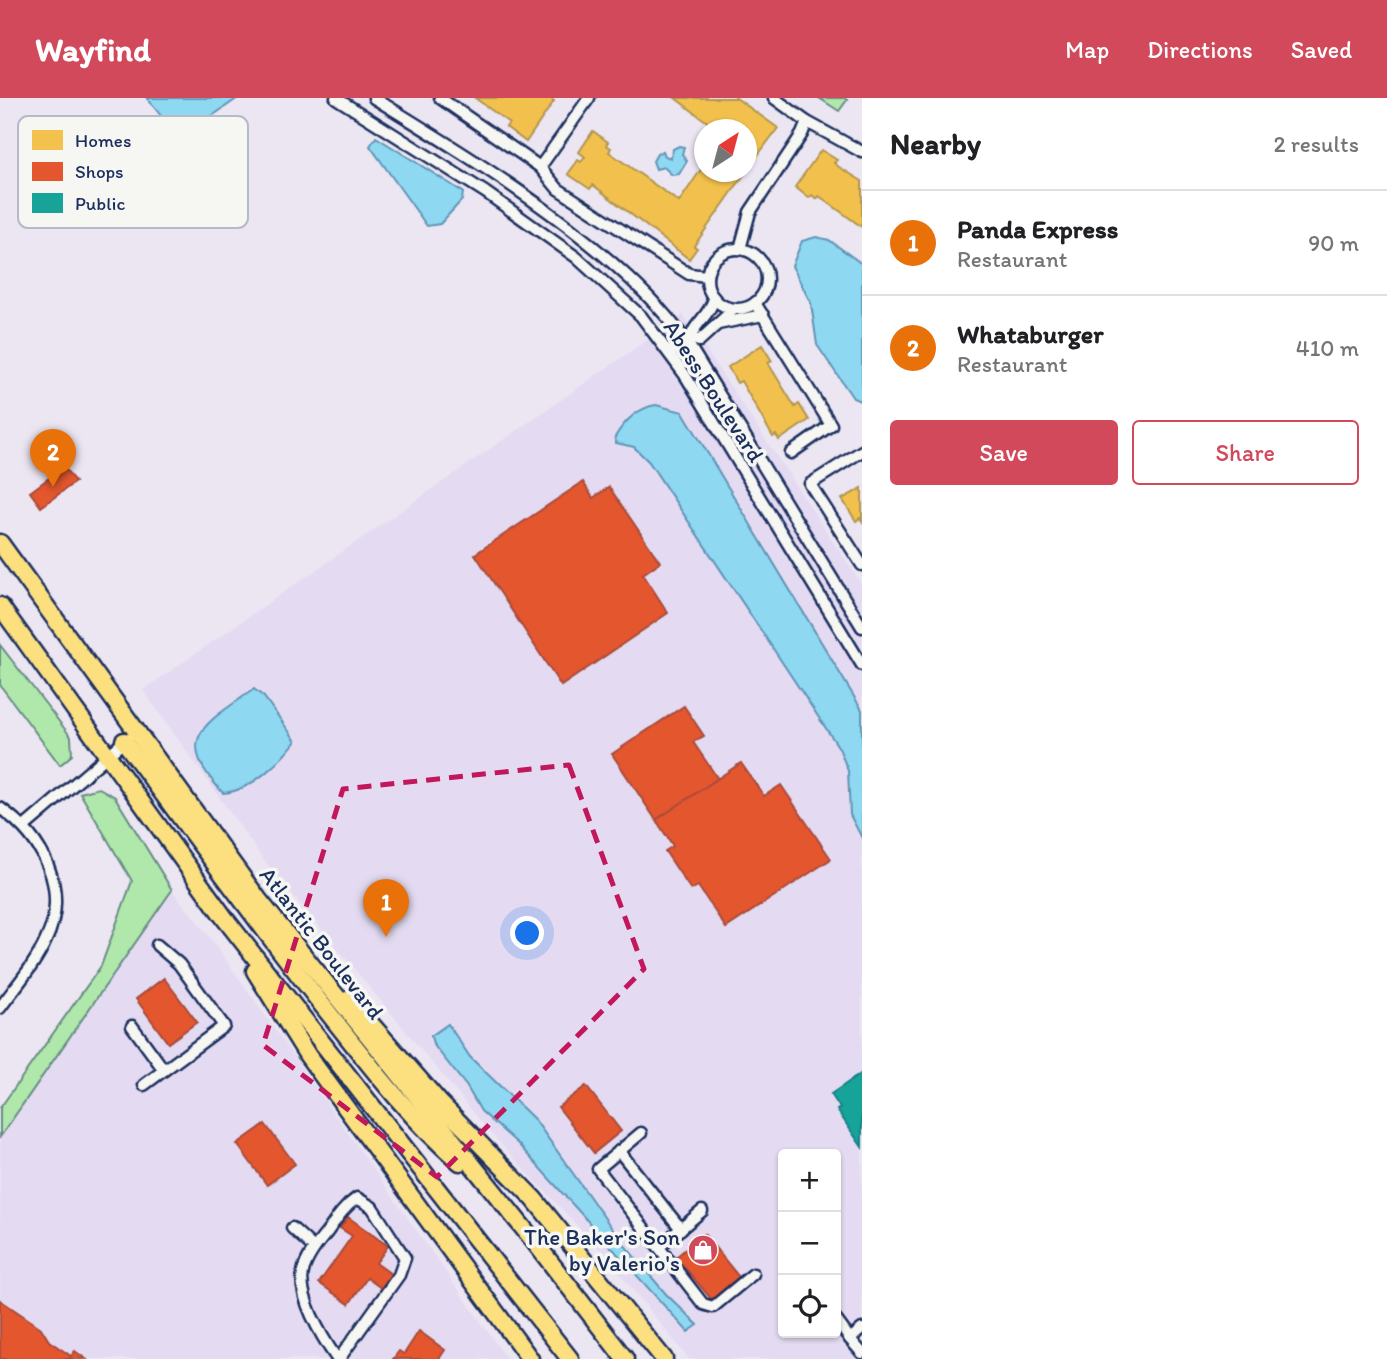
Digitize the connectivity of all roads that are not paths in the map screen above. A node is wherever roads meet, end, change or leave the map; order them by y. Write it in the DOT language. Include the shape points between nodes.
graph roads {
  1 [pos="336,98"];
  2 [pos="374,98"];
  3 [pos="440,98"];
  4 [pos="589,98"];
  5 [pos="775,98"];
  6 [pos="807,122"];
  7 [pos="862,152"];
  8 [pos="540,167"];
  9 [pos="740,249"];
  10 [pos="707,276"];
  11 [pos="714,298"];
  12 [pos="755,303"];
  13 [pos="734,309"];
  14 [pos="763,315"];
  15 [pos="718,324"];
  16 [pos="689,340"];
  17 [pos="670,353"];
  18 [pos="862,451"];
  19 [pos="790,453"];
  20 [pos="0,543"];
  21 [pos="862,565"];
  22 [pos="0,606"];
  23 [pos="862,627"];
  24 [pos="862,665"];
  25 [pos="130,737"];
  26 [pos="106,754"];
  27 [pos="0,808"];
  28 [pos="24,827"];
  29 [pos="258,899"];
  30 [pos="226,920"];
  31 [pos="157,945"];
  32 [pos="0,1008"];
  33 [pos="132,1026"];
  34 [pos="164,1070"];
  35 [pos="144,1085"];
  36 [pos="641,1133"];
  37 [pos="619,1152"];
  38 [pos="494,1192"];
  39 [pos="702,1211"];
  40 [pos="292,1228"];
  41 [pos="681,1229"];
  42 [pos="659,1247"];
  43 [pos="314,1248"];
  44 [pos="753,1275"];
  45 [pos="841,1327"];
  46 [pos="862,1329"];
  47 [pos="850,1339"];
  48 [pos="862,1353"];
  49 [pos="338,1359"];
  50 [pos="530,1359"];
  51 [pos="570,1359"];
  52 [pos="625,1359"];
  53 [pos="664,1359"];
  1 -- 17 [label="street, Abess Boulevard" via="485,192 576,257 641,316"];
  2 -- 16 [label="street, Abess Boulevard" via="580,237"];
  3 -- 8 [label="street"];
  4 -- 8 [label="street"];
  5 -- 6 [label="street"];
  6 -- 7 [label="street"];
  6 -- 9 [label="street" via="750,212"];
  8 -- 10 [label="street" via="558,189 689,274"];
  9 -- 10 [label="street" via="722,253"];
  9 -- 12 [label="street" via="756,256 765,271 765,288"];
  10 -- 11 [label="street"];
  11 -- 13 [label="street"];
  11 -- 16 [label="street" via="711,310"];
  12 -- 13 [label="street"];
  12 -- 14 [label="street"];
  13 -- 15 [label="street"];
  14 -- 15 [label="street"];
  14 -- 19 [label="street" via="831,425"];
  15 -- 16 [label="street" via="699,341"];
  16 -- 17 [label="street"];
  16 -- 23 [label="street, Abess Boulevard"];
  17 -- 24 [label="street, Abess Boulevard"];
  18 -- 21 [label="street" via="810,484"];
  20 -- 25 [label="highway, Atlantic Boulevard"];
  22 -- 26 [label="highway"];
  25 -- 26 [label="street"];
  25 -- 29 [label="highway, Atlantic Boulevard"];
  25 -- 38 [label="highway" via="217,869 341,1028 432,1138"];
  26 -- 28 [label="street"];
  26 -- 30 [label="highway"];
  27 -- 28 [label="street"];
  28 -- 32 [label="street" via="48,864 54,913 41,951"];
  29 -- 38 [label="highway, Atlantic Boulevard"];
  29 -- 53 [label="highway" via="439,1102 534,1199"];
  30 -- 50 [label="highway" via="308,1056"];
  30 -- 51 [label="highway"];
  31 -- 34 [label="street" via="179,964 224,1026"];
  33 -- 34 [label="street"];
  34 -- 35 [label="street"];
  36 -- 37 [label="street"];
  37 -- 41 [label="street"];
  37 -- 42 [label="street" via="598,1169"];
  38 -- 52 [label="highway, Atlantic Boulevard"];
  39 -- 41 [label="street"];
  40 -- 43 [label="street"];
  41 -- 42 [label="street"];
  42 -- 44 [label="street" via="703,1304 713,1307"];
  43 -- 49 [label="street" via="303,1270 304,1291 317,1331"];
  43 -- 49 [label="street" via="346,1205 357,1198 372,1207 405,1258 399,1275"];
  45 -- 47 [label="street"];
  46 -- 47 [label="street"];
  47 -- 48 [label="street"];
}
